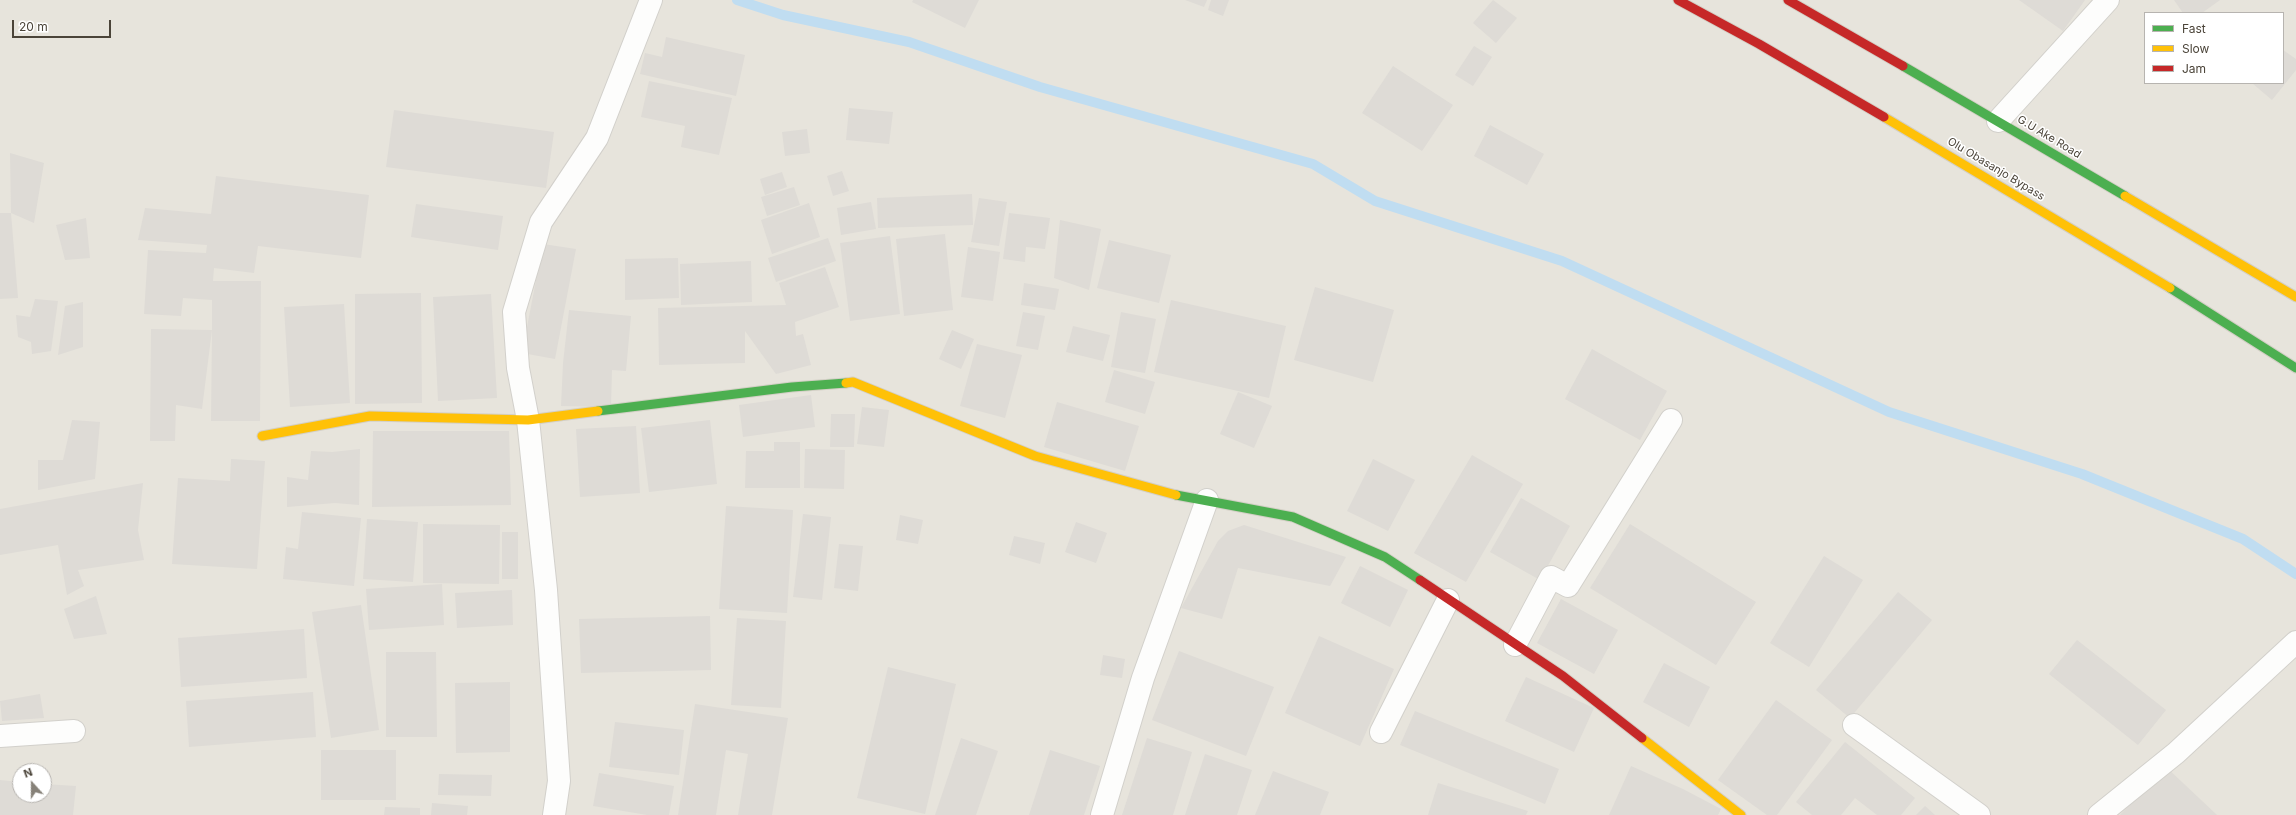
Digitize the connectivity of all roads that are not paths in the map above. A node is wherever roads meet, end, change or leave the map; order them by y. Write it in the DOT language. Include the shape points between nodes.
graph roads {
  1 [pos="1678,0"];
  2 [pos="1788,0"];
  3 [pos="2108,0"];
  4 [pos="650,2"];
  5 [pos="1998,121"];
  6 [pos="2296,297"];
  7 [pos="2296,368"];
  8 [pos="528,420"];
  9 [pos="1672,420"];
  10 [pos="262,436"];
  11 [pos="1207,500"];
  12 [pos="1448,600"];
  13 [pos="2296,642"];
  14 [pos="1515,645"];
  15 [pos="1854,725"];
  16 [pos="74,731"];
  17 [pos="1381,732"];
  18 [pos="0,736"];
  19 [pos="554,815"];
  20 [pos="1102,815"];
  21 [pos="1741,815"];
  22 [pos="1979,815"];
  23 [pos="2099,815"];
  1 -- 7 [label="street, Olu Obasanjo Bypass" via="1759,44 1956,159 2153,277"];
  2 -- 5 [label="street, G.U Ake Road"];
  3 -- 5 [label="street"];
  4 -- 8 [label="street" via="597,138 541,222 514,312 518,368"];
  5 -- 6 [label="street, G.U Ake Road"];
  8 -- 10 [label="street" via="370,416"];
  8 -- 11 [label="street" via="792,387 853,382 1034,456 1168,493"];
  8 -- 19 [label="street" via="546,590 559,781"];
  9 -- 14 [label="street" via="1568,586 1551,577"];
  11 -- 12 [label="street" via="1292,517 1385,557"];
  11 -- 20 [label="street" via="1143,678"];
  12 -- 14 [label="street"];
  12 -- 17 [label="street"];
  13 -- 23 [label="street" via="2176,753"];
  14 -- 21 [label="street" via="1563,676"];
  15 -- 22 [label="street"];
  16 -- 18 [label="street"];
}
